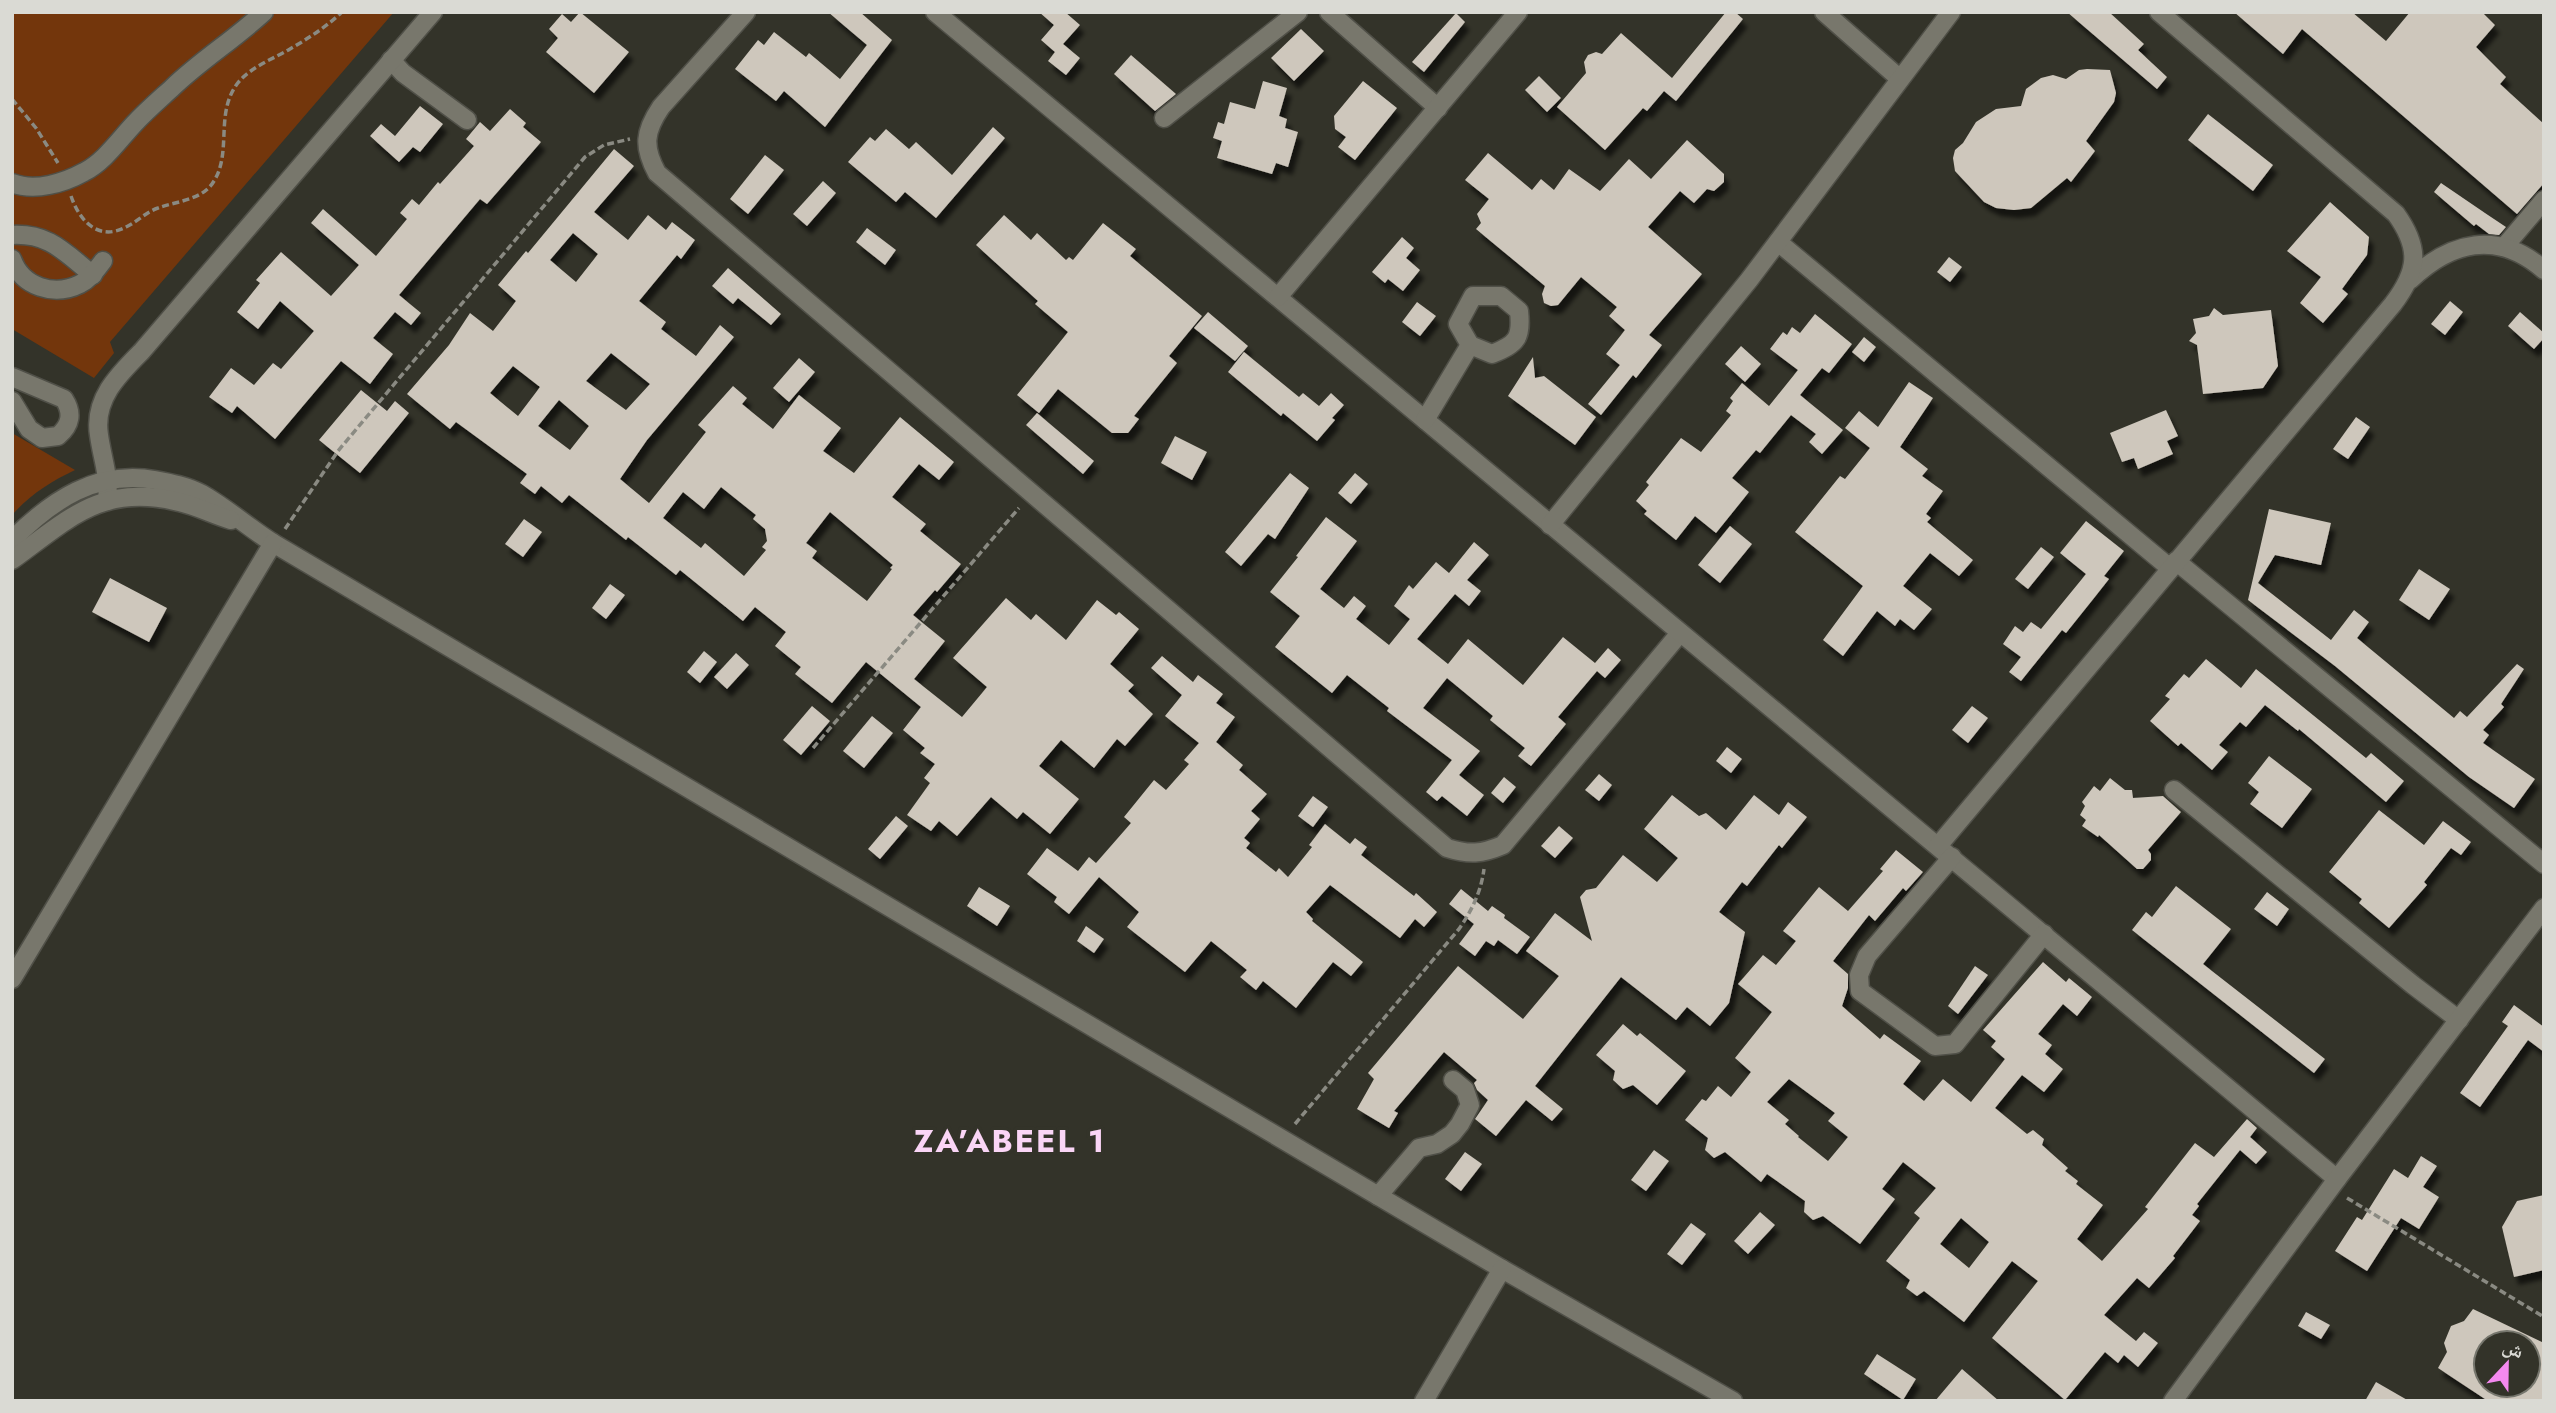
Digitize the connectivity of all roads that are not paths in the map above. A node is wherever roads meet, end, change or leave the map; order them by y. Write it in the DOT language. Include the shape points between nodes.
graph roads {
  1 [pos="264,12"];
  2 [pos="433,12"];
  3 [pos="746,12"];
  4 [pos="935,12"];
  5 [pos="1298,12"];
  6 [pos="1329,12"];
  7 [pos="1518,12"];
  8 [pos="1824,12"];
  9 [pos="1951,12"];
  10 [pos="2159,12"];
  11 [pos="391,60"];
  12 [pos="1899,78"];
  13 [pos="1438,108"];
  14 [pos="1164,118"];
  15 [pos="467,120"];
  16 [pos="14,188"];
  17 [pos="2544,200"];
  18 [pos="12,235"];
  19 [pos="1778,242"];
  20 [pos="2504,247"];
  21 [pos="12,259"];
  22 [pos="2544,270"];
  23 [pos="2410,280"];
  24 [pos="1278,297"];
  25 [pos="1470,345"];
  26 [pos="12,377"];
  27 [pos="12,401"];
  28 [pos="1425,420"];
  29 [pos="108,480"];
  30 [pos="107,501"];
  31 [pos="244,525"];
  32 [pos="1550,525"];
  33 [pos="12,540"];
  34 [pos="274,543"];
  35 [pos="12,560"];
  36 [pos="2173,564"];
  37 [pos="1680,633"];
  38 [pos="2174,790"];
  39 [pos="1945,851"];
  40 [pos="2544,864"];
  41 [pos="2544,908"];
  42 [pos="2044,934"];
  43 [pos="12,979"];
  44 [pos="2459,1020"];
  45 [pos="1453,1080"];
  46 [pos="2334,1183"];
  47 [pos="1378,1196"];
  48 [pos="1502,1269"];
  49 [pos="1424,1401"];
  50 [pos="1733,1401"];
  51 [pos="2173,1401"];
  1 -- 16 [label="street" via="175,84 86,172 44,186"];
  2 -- 11 [label="street"];
  3 -- 37 [label="street" via="650,122 648,157 657,173 1447,848 1466,854 1503,845"];
  4 -- 24 [label="street"];
  5 -- 14 [label="street"];
  6 -- 13 [label="street"];
  7 -- 13 [label="street"];
  8 -- 12 [label="street"];
  9 -- 12 [label="street"];
  10 -- 23 [label="street" via="2396,214 2412,245"];
  11 -- 15 [label="street"];
  11 -- 29 [label="street" via="105,393 98,433"];
  12 -- 19 [label="street"];
  13 -- 24 [label="street"];
  17 -- 20 [label="street"];
  18 -- 21 [label="street" via="45,238 98,268 79,285 44,289 27,281"];
  19 -- 32 [label="street"];
  19 -- 36 [label="street"];
  20 -- 22 [label="street"];
  20 -- 23 [label="street" via="2462,247 2443,254"];
  23 -- 36 [label="street"];
  24 -- 28 [label="street"];
  25 -- 28 [label="street"];
  26 -- 27 [label="street" via="64,398 71,415 69,424 58,436 42,438 29,429"];
  28 -- 32 [label="street"];
  29 -- 30 [label="street"];
  29 -- 31 [label="street" via="174,483 200,493"];
  29 -- 33 [label="street" via="68,494"];
  30 -- 31 [label="street" via="162,498"];
  30 -- 35 [label="street" via="71,516"];
  31 -- 34 [label="street"];
  32 -- 37 [label="street"];
  34 -- 43 [label="street"];
  34 -- 47 [label="street"];
  36 -- 39 [label="street"];
  36 -- 40 [label="street"];
  37 -- 39 [label="street"];
  38 -- 44 [label="street"];
  39 -- 42 [label="street"];
  39 -- 42 [label="street" via="1867,956 1859,975 1860,991 1935,1046 1955,1044"];
  41 -- 44 [label="street"];
  42 -- 46 [label="street"];
  44 -- 46 [label="street"];
  45 -- 47 [label="street" via="1465,1090 1470,1105 1460,1124 1437,1144 1419,1148"];
  46 -- 51 [label="street"];
  47 -- 48 [label="street"];
  48 -- 49 [label="street"];
  48 -- 50 [label="street"];
}
